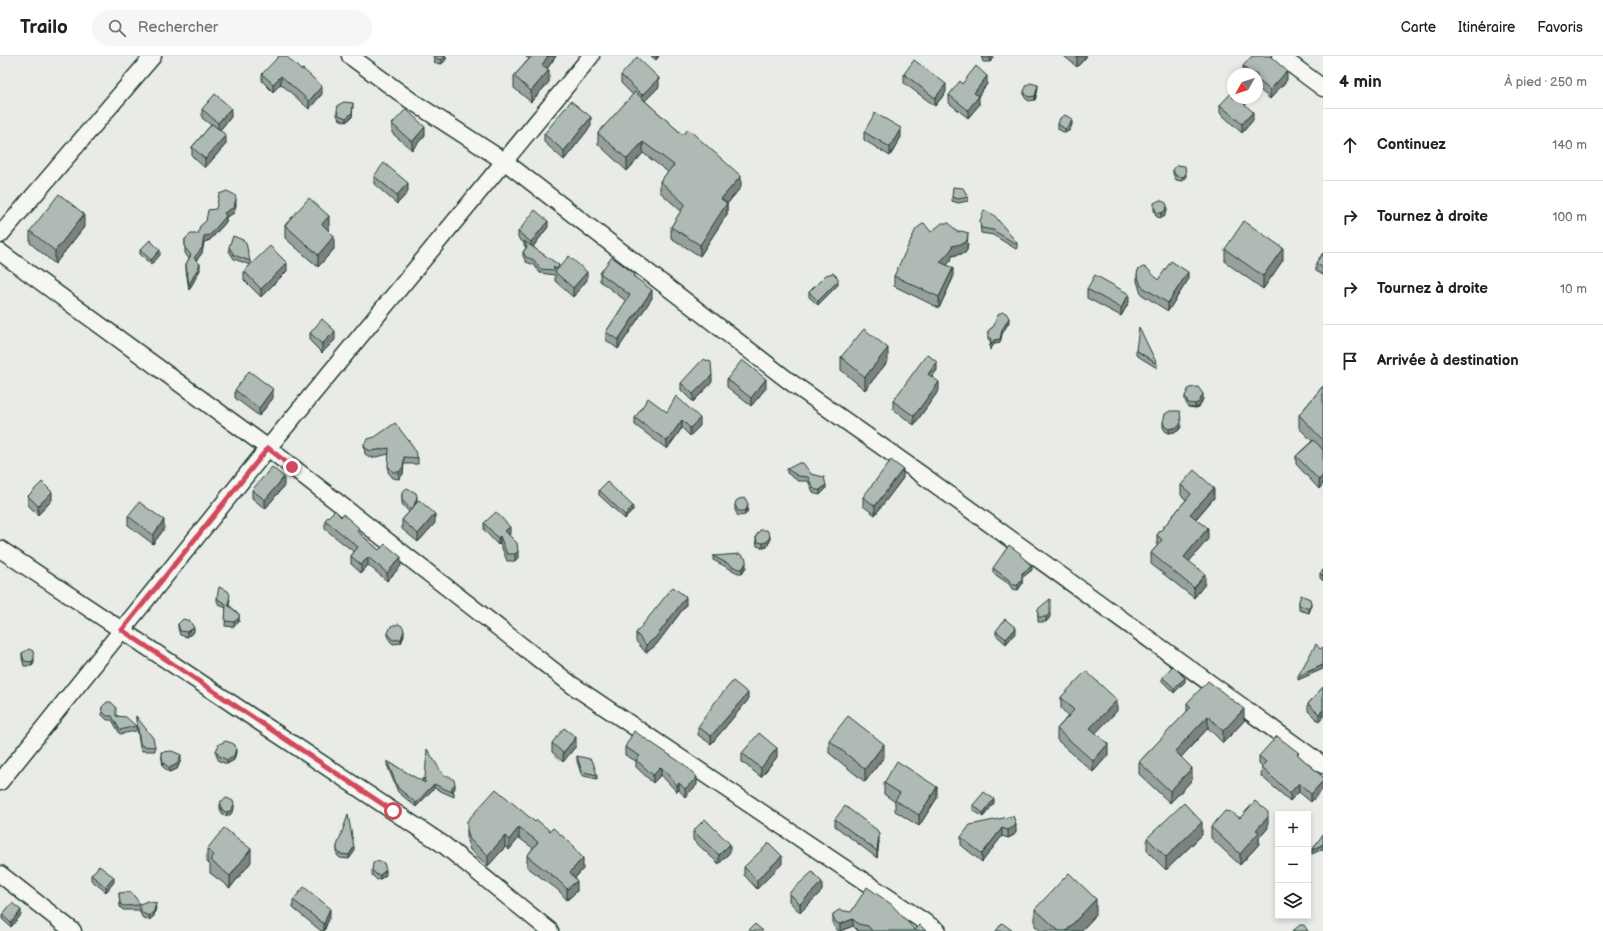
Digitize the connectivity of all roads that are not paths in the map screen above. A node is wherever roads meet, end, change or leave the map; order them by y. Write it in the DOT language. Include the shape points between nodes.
graph roads {
  1 [pos="153,56"];
  2 [pos="350,56"];
  3 [pos="591,56"];
  4 [pos="1280,56"];
  5 [pos="1323,88"];
  6 [pos="504,161"];
  7 [pos="0,235"];
  8 [pos="0,252"];
  9 [pos="268,448"];
  10 [pos="0,549"];
  11 [pos="122,630"];
  12 [pos="1323,765"];
  13 [pos="0,782"];
  14 [pos="0,874"];
  15 [pos="73,931"];
  16 [pos="550,931"];
  17 [pos="938,931"];
  1 -- 7 [label="street"];
  2 -- 6 [label="street" via="410,100"];
  3 -- 6 [label="street"];
  4 -- 5 [label="street"];
  6 -- 9 [label="street"];
  6 -- 12 [label="street" via="789,381 925,476"];
  8 -- 9 [label="street"];
  9 -- 11 [label="street"];
  9 -- 17 [label="street" via="572,685"];
  10 -- 11 [label="street"];
  11 -- 13 [label="street"];
  11 -- 16 [label="street" via="444,845"];
  14 -- 15 [label="street"];
}
